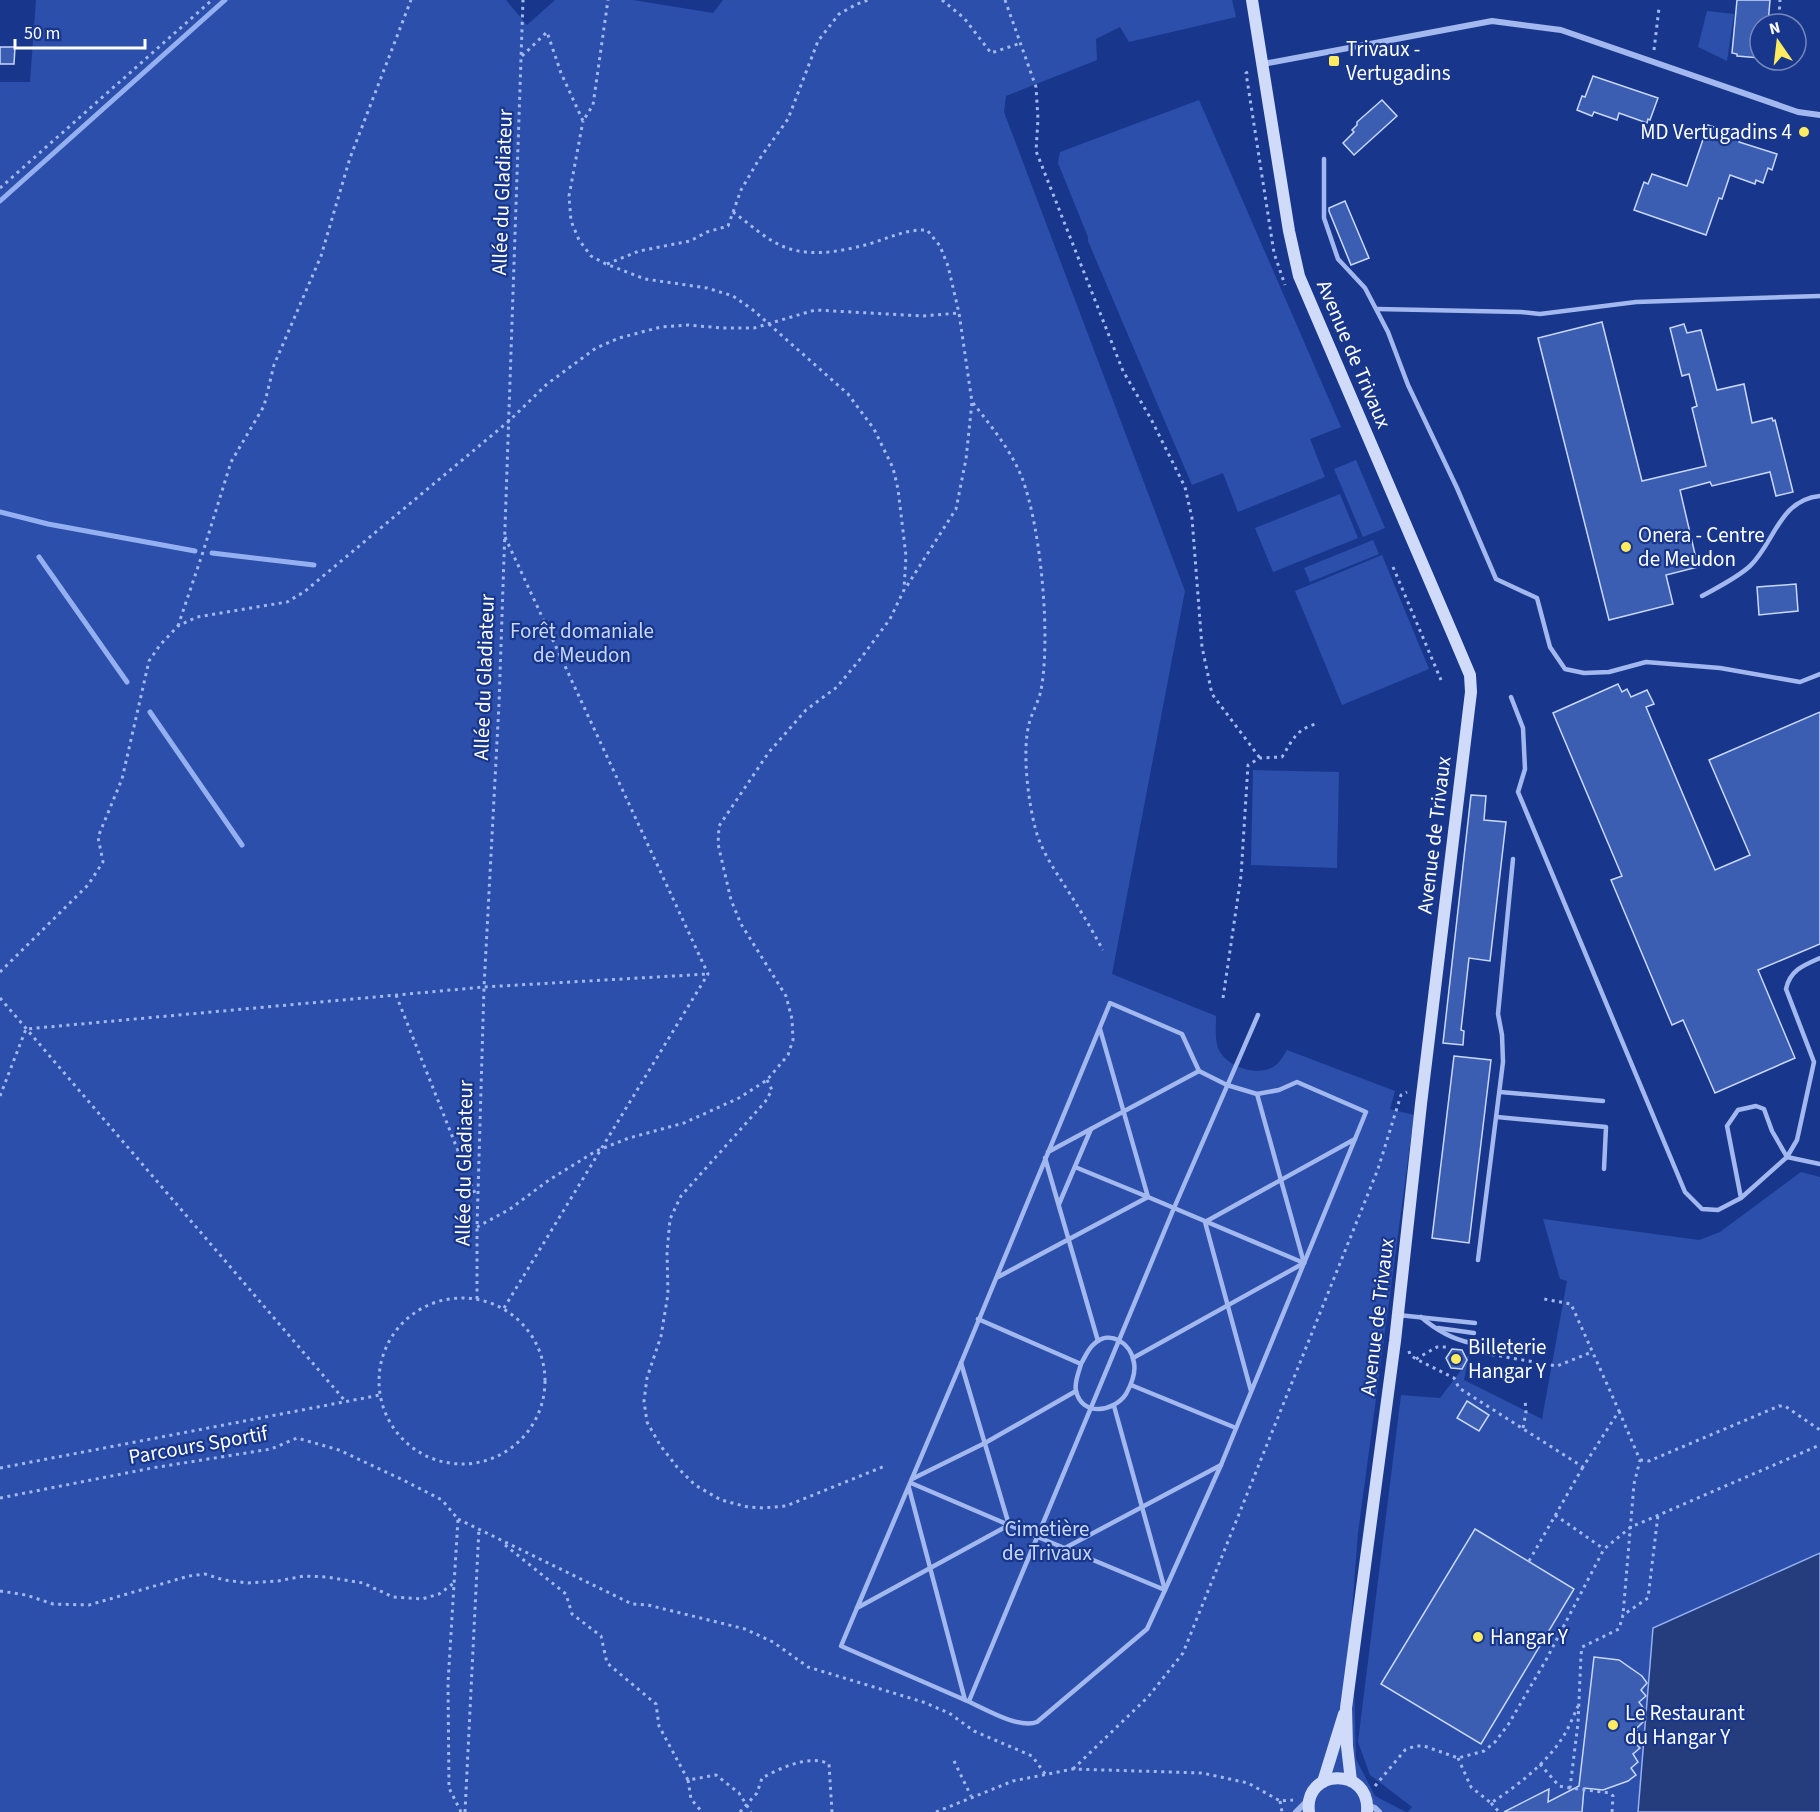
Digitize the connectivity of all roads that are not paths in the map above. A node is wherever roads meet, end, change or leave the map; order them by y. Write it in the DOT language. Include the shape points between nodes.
graph roads {
  1 [pos="1252,0"];
  2 [pos="1263,64"];
  3 [pos="1820,115"];
  4 [pos="1324,159"];
  5 [pos="1820,296"];
  6 [pos="1377,309"];
  7 [pos="1820,496"];
  8 [pos="1702,596"];
  9 [pos="1820,674"];
  10 [pos="1511,697"];
  11 [pos="1513,859"];
  12 [pos="1820,958"];
  13 [pos="1258,1015"];
  14 [pos="1100,1029"];
  15 [pos="1199,1071"];
  16 [pos="1227,1085"];
  17 [pos="1500,1092"];
  18 [pos="1257,1094"];
  19 [pos="1603,1101"];
  20 [pos="1123,1113"];
  21 [pos="1497,1117"];
  22 [pos="1091,1129"];
  23 [pos="1355,1139"];
  24 [pos="1048,1152"];
  25 [pos="1787,1156"];
  26 [pos="1045,1158"];
  27 [pos="1820,1164"];
  28 [pos="1075,1167"];
  29 [pos="1604,1169"];
  30 [pos="1281,1178"];
  31 [pos="1148,1197"];
  32 [pos="1741,1198"];
  33 [pos="1058,1205"];
  34 [pos="1174,1208"];
  35 [pos="1205,1222"];
  36 [pos="1068,1240"];
  37 [pos="1478,1260"];
  38 [pos="1304,1263"];
  39 [pos="997,1277"];
  40 [pos="1227,1305"];
  41 [pos="1397,1315"];
  42 [pos="1421,1317"];
  43 [pos="978,1319"];
  44 [pos="1476,1323"];
  45 [pos="1432,1327"];
  46 [pos="1474,1333"];
  47 [pos="1119,1340"];
  48 [pos="1098,1341"];
  49 [pos="1472,1342"];
  50 [pos="1132,1358"];
  51 [pos="961,1363"];
  52 [pos="1081,1364"];
  53 [pos="1131,1384"];
  54 [pos="1076,1391"];
  55 [pos="1251,1391"];
  56 [pos="1114,1406"];
  57 [pos="1091,1408"];
  58 [pos="1236,1428"];
  59 [pos="985,1443"];
  60 [pos="1221,1465"];
  61 [pos="910,1483"];
  62 [pos="1143,1507"];
  63 [pos="1009,1525"];
  64 [pos="1037,1536"];
  65 [pos="1065,1548"];
  66 [pos="931,1568"];
  67 [pos="1165,1590"];
  68 [pos="857,1608"];
  69 [pos="967,1701"];
  70 [pos="1346,1708"];
  71 [pos="1351,1781"];
  72 [pos="1323,1782"];
  73 [pos="1309,1799"];
  74 [pos="1367,1809"];
  75 [pos="1296,1812"];
  76 [pos="1309,1812"];
  77 [pos="1379,1812"];
  1 -- 2 [label="main road, Avenue de Trivaux"];
  2 -- 3 [label="street" via="1492,21 1561,30 1798,112"];
  2 -- 41 [label="main road, Avenue de Trivaux" via="1299,276 1470,675"];
  4 -- 6 [label="lane" via="1324,218 1338,259 1365,288"];
  5 -- 6 [label="lane" via="1636,302 1540,314"];
  6 -- 9 [label="lane" via="1496,579 1537,598 1550,647 1564,669 1609,672 1646,662 1720,668 1800,682"];
  7 -- 8 [label="lane" via="1799,503 1780,520 1749,567"];
  10 -- 32 [label="lane" via="1523,728 1526,769 1518,792 1685,1192 1702,1209 1718,1210"];
  11 -- 17 [label="lane" via="1498,1014 1503,1062"];
  12 -- 25 [label="lane" via="1792,973 1786,989 1814,1062 1797,1140"];
  13 -- 16 [label="lane"];
  14 -- 15 [label="lane" via="1110,1003 1182,1034"];
  14 -- 20 [label="lane"];
  14 -- 24 [label="lane"];
  15 -- 16 [label="lane"];
  15 -- 20 [label="lane"];
  16 -- 18 [label="lane"];
  16 -- 34 [label="lane"];
  17 -- 19 [label="lane"];
  17 -- 21 [label="lane"];
  18 -- 23 [label="lane" via="1297,1082 1366,1112"];
  18 -- 30 [label="lane"];
  20 -- 22 [label="lane"];
  20 -- 31 [label="lane"];
  21 -- 29 [label="lane" via="1606,1127"];
  21 -- 37 [label="lane"];
  22 -- 24 [label="lane"];
  22 -- 28 [label="lane"];
  23 -- 30 [label="lane"];
  23 -- 38 [label="lane"];
  24 -- 26 [label="lane"];
  25 -- 27 [label="lane"];
  25 -- 32 [label="lane"];
  25 -- 32 [label="lane" via="1764,1109 1756,1106 1738,1110 1727,1126"];
  26 -- 33 [label="lane"];
  26 -- 39 [label="lane"];
  28 -- 31 [label="lane"];
  28 -- 33 [label="lane"];
  30 -- 35 [label="lane"];
  30 -- 38 [label="lane"];
  31 -- 34 [label="lane"];
  31 -- 36 [label="lane"];
  33 -- 36 [label="lane"];
  34 -- 35 [label="lane"];
  34 -- 47 [label="lane"];
  35 -- 38 [label="lane"];
  35 -- 40 [label="lane"];
  36 -- 39 [label="lane"];
  36 -- 48 [label="lane"];
  38 -- 40 [label="lane"];
  38 -- 55 [label="lane"];
  39 -- 43 [label="lane"];
  40 -- 50 [label="lane"];
  40 -- 55 [label="lane"];
  41 -- 42 [label="lane"];
  41 -- 70 [label="main road, Avenue de Trivaux"];
  42 -- 44 [label="lane"];
  42 -- 45 [label="lane"];
  43 -- 51 [label="lane"];
  43 -- 52 [label="lane"];
  45 -- 46 [label="lane"];
  45 -- 49 [label="lane" via="1457,1340"];
  47 -- 48 [label="lane"];
  47 -- 50 [label="lane"];
  47 -- 57 [label="lane"];
  48 -- 52 [label="lane"];
  50 -- 53 [label="lane"];
  51 -- 59 [label="lane"];
  51 -- 61 [label="lane"];
  52 -- 54 [label="lane"];
  53 -- 56 [label="lane"];
  53 -- 58 [label="lane"];
  54 -- 57 [label="lane"];
  54 -- 59 [label="lane"];
  55 -- 58 [label="lane"];
  56 -- 57 [label="lane"];
  56 -- 62 [label="lane"];
  57 -- 64 [label="lane"];
  58 -- 60 [label="lane"];
  59 -- 61 [label="lane"];
  59 -- 63 [label="lane"];
  60 -- 62 [label="lane"];
  60 -- 67 [label="lane"];
  61 -- 63 [label="lane"];
  61 -- 66 [label="lane"];
  61 -- 68 [label="lane"];
  62 -- 65 [label="lane"];
  62 -- 67 [label="lane"];
  63 -- 64 [label="lane"];
  63 -- 66 [label="lane"];
  64 -- 65 [label="lane"];
  64 -- 69 [label="lane"];
  65 -- 67 [label="lane"];
  66 -- 68 [label="lane"];
  66 -- 69 [label="lane"];
  67 -- 69 [label="lane" via="1148,1629 1037,1722 1018,1722"];
  68 -- 69 [label="lane" via="840,1646"];
  70 -- 71 [label="main road, Avenue de Trivaux"];
  70 -- 72 [label="main road, Avenue de Trivaux"];
  71 -- 72 [label="main road" via="1332,1778"];
  71 -- 74 [label="main road" via="1362,1791"];
  72 -- 73 [label="main road"];
  73 -- 75 [label="street"];
  73 -- 76 [label="main road"];
  74 -- 77 [label="street"];
}
